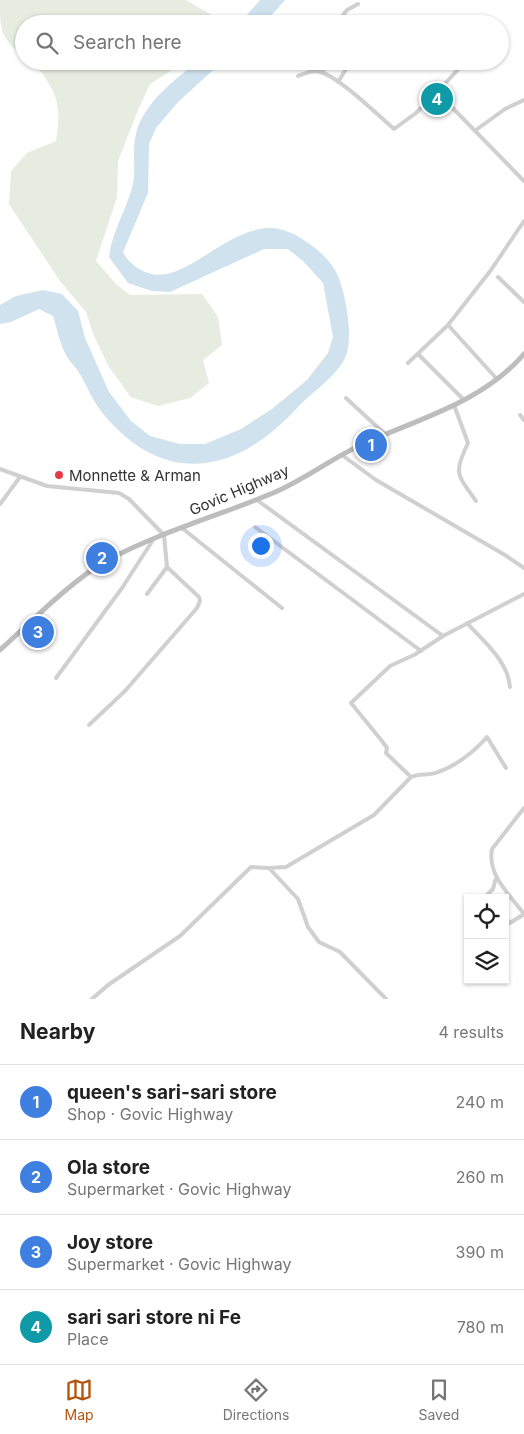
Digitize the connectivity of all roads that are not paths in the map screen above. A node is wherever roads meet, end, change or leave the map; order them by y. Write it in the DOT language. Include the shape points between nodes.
graph roads {
  1 [pos="358,4"];
  2 [pos="344,15"];
  3 [pos="345,70"];
  4 [pos="458,70"];
  5 [pos="311,71"];
  6 [pos="322,72"];
  7 [pos="298,76"];
  8 [pos="338,82"];
  9 [pos="437,92"];
  10 [pos="524,100"];
  11 [pos="476,130"];
  12 [pos="524,181"];
  13 [pos="524,221"];
  14 [pos="498,277"];
  15 [pos="524,302"];
  16 [pos="448,325"];
  17 [pos="418,354"];
  18 [pos="524,354"];
  19 [pos="408,363"];
  20 [pos="496,378"];
  21 [pos="346,398"];
  22 [pos="464,400"];
  23 [pos="454,405"];
  24 [pos="520,415"];
  25 [pos="524,420"];
  26 [pos="386,435"];
  27 [pos="342,456"];
  28 [pos="0,470"];
  29 [pos="20,477"];
  30 [pos="256,499"];
  31 [pos="476,502"];
  32 [pos="0,504"];
  33 [pos="255,527"];
  34 [pos="182,528"];
  35 [pos="164,535"];
  36 [pos="153,540"];
  37 [pos="167,567"];
  38 [pos="524,568"];
  39 [pos="147,594"];
  40 [pos="524,594"];
  41 [pos="282,608"];
  42 [pos="467,623"];
  43 [pos="442,636"];
  44 [pos="0,650"];
  45 [pos="421,651"];
  46 [pos="56,678"];
  47 [pos="510,687"];
  48 [pos="89,726"];
  49 [pos="506,768"];
  50 [pos="411,777"];
  51 [pos="524,808"];
  52 [pos="269,868"];
  53 [pos="496,878"];
  54 [pos="488,894"];
  55 [pos="524,914"];
  56 [pos="509,922"];
  57 [pos="92,999"];
  58 [pos="386,999"];
  1 -- 2 [label="street"];
  3 -- 8 [label="street"];
  4 -- 9 [label="street"];
  5 -- 6 [label="street"];
  5 -- 7 [label="street"];
  6 -- 8 [label="street"];
  8 -- 9 [label="street" via="394,130"];
  9 -- 11 [label="street"];
  10 -- 11 [label="street"];
  11 -- 12 [label="street"];
  13 -- 16 [label="street"];
  14 -- 15 [label="street"];
  16 -- 17 [label="street"];
  16 -- 20 [label="street"];
  17 -- 19 [label="street"];
  17 -- 22 [label="street"];
  18 -- 20 [label="main road, Govic Highway"];
  20 -- 22 [label="main road, Govic Highway"];
  21 -- 26 [label="street"];
  22 -- 23 [label="main road, Govic Highway"];
  23 -- 26 [label="main road, Govic Highway"];
  23 -- 31 [label="street" via="468,443 458,471"];
  24 -- 25 [label="street"];
  26 -- 27 [label="main road, Govic Highway"];
  27 -- 30 [label="main road, Govic Highway"];
  27 -- 38 [label="street" via="376,480"];
  28 -- 29 [label="street"];
  29 -- 32 [label="street"];
  29 -- 35 [label="street" via="47,486 119,494 129,499"];
  30 -- 34 [label="main road, Govic Highway"];
  30 -- 43 [label="street"];
  33 -- 45 [label="street"];
  34 -- 35 [label="main road, Govic Highway"];
  34 -- 41 [label="street"];
  35 -- 36 [label="main road, Govic Highway"];
  35 -- 37 [label="street"];
  36 -- 44 [label="main road, Govic Highway" via="90,571"];
  36 -- 46 [label="street"];
  37 -- 39 [label="street"];
  37 -- 48 [label="street" via="199,597 198,608 125,691"];
  40 -- 42 [label="street"];
  42 -- 43 [label="street"];
  42 -- 47 [label="street" via="504,664"];
  43 -- 45 [label="street"];
  45 -- 50 [label="street" via="390,666 351,703 382,741 386,753"];
  49 -- 50 [label="street" via="487,737 479,747 438,773"];
  50 -- 52 [label="street" via="374,815 286,867"];
  51 -- 53 [label="street" via="492,849"];
  52 -- 57 [label="street" via="252,867 180,936"];
  52 -- 58 [label="street" via="298,899 308,927 319,942 340,952"];
  53 -- 54 [label="street"];
  53 -- 55 [label="street"];
  55 -- 56 [label="street"];
}
